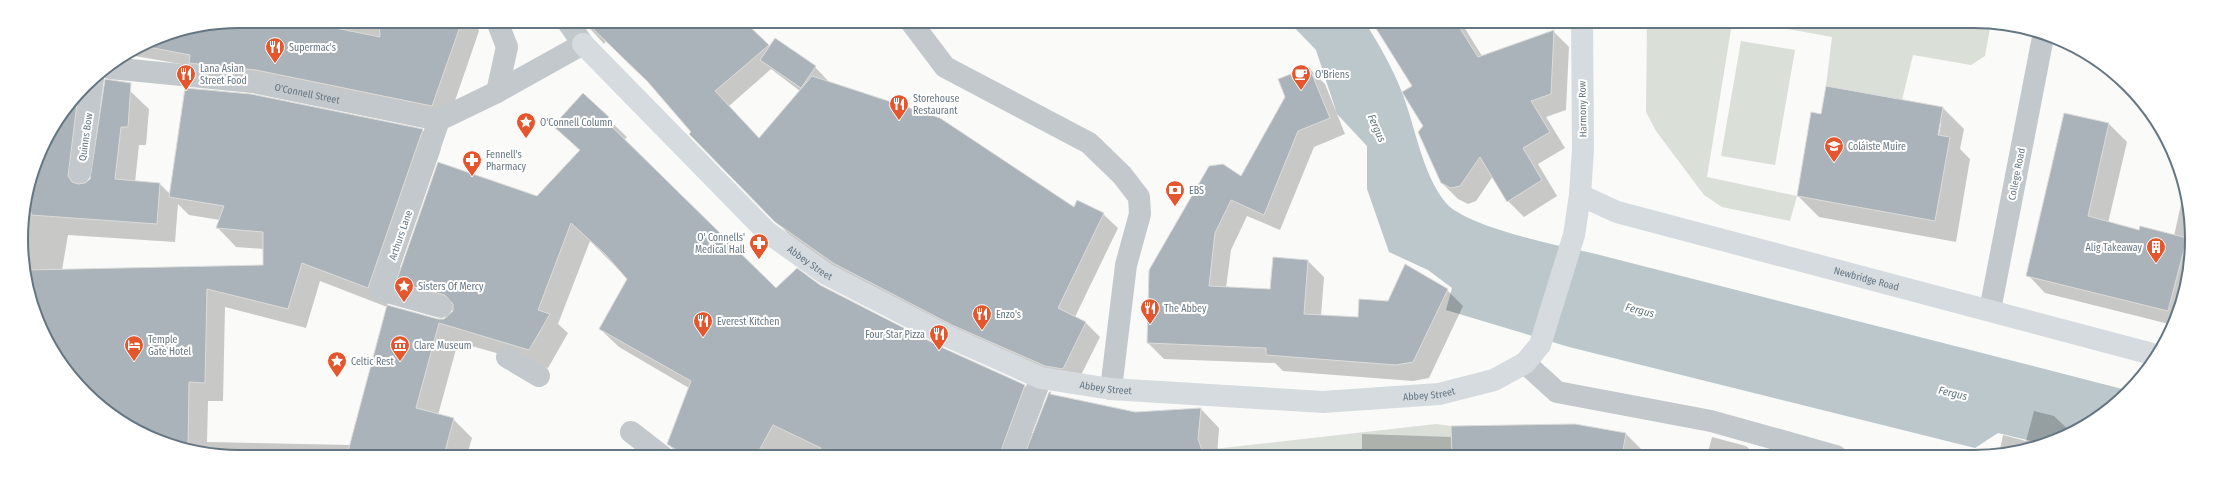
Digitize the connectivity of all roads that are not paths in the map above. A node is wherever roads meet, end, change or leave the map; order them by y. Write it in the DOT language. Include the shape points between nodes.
graph roads {
  1 [pos="500,28"];
  2 [pos="572,28"];
  3 [pos="916,28"];
  4 [pos="1582,28"];
  5 [pos="2043,39"];
  6 [pos="583,44"];
  7 [pos="116,69"];
  8 [pos="92,88"];
  9 [pos="497,92"];
  10 [pos="440,120"];
  11 [pos="80,172"];
  12 [pos="1580,196"];
  13 [pos="441,307"];
  14 [pos="1990,310"];
  15 [pos="2151,354"];
  16 [pos="507,357"];
  17 [pos="1525,363"];
  18 [pos="539,376"];
  19 [pos="1041,378"];
  20 [pos="1111,389"];
  21 [pos="631,432"];
  22 [pos="654,450"];
  23 [pos="1013,450"];
  24 [pos="1801,450"];
  1 -- 9 [label="street" via="507,47"];
  2 -- 6 [label="street"];
  3 -- 20 [label="street" via="945,67 1089,143 1122,175 1138,197 1140,214 1126,265"];
  4 -- 12 [label="main road, Harmony Row" via="1583,149"];
  5 -- 14 [label="street, College Road"];
  6 -- 9 [label="street"];
  6 -- 19 [label="main road, Abbey Street" via="767,232 826,274 947,336"];
  7 -- 10 [label="street, O'Connell Street" via="254,82"];
  8 -- 11 [label="street, Quinns Bow"];
  9 -- 10 [label="street"];
  10 -- 13 [label="street, Arthurs Lane" via="380,290"];
  12 -- 14 [label="main road, Newbridge Road" via="1617,212"];
  12 -- 17 [label="main road, Abbey Street" via="1571,244 1540,346"];
  14 -- 15 [label="main road, Newbridge Road"];
  16 -- 18 [label="street"];
  17 -- 20 [label="main road, Abbey Street" via="1494,380 1439,394 1361,401 1308,402"];
  17 -- 24 [label="street" via="1557,392 1711,421"];
  19 -- 20 [label="main road, Abbey Street"];
  19 -- 23 [label="street"];
  21 -- 22 [label="street"];
}
